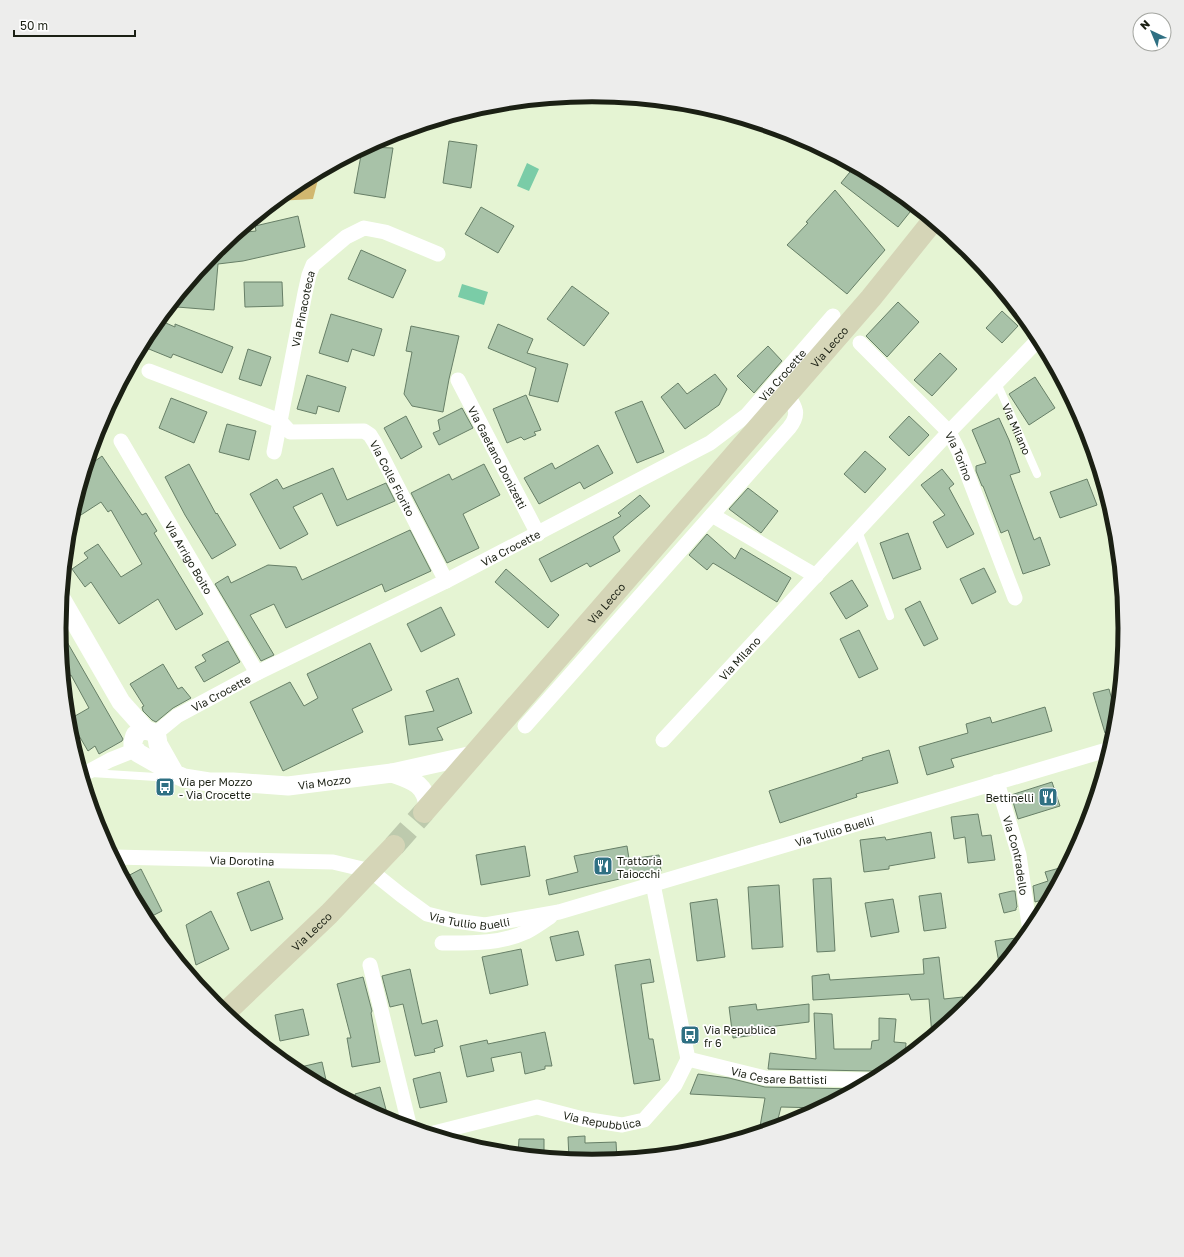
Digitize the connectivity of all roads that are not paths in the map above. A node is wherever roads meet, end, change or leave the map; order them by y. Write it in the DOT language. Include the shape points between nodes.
graph roads {
  1 [pos="922,219"];
  2 [pos="929,225"];
  3 [pos="438,254"];
  4 [pos="871,298"];
  5 [pos="833,316"];
  6 [pos="860,343"];
  7 [pos="1034,344"];
  8 [pos="149,371"];
  9 [pos="458,380"];
  10 [pos="997,383"];
  11 [pos="787,394"];
  12 [pos="280,422"];
  13 [pos="949,432"];
  14 [pos="121,441"];
  15 [pos="274,452"];
  16 [pos="1037,474"];
  17 [pos="712,515"];
  18 [pos="858,531"];
  19 [pos="538,534"];
  20 [pos="816,576"];
  21 [pos="446,581"];
  22 [pos="1015,598"];
  23 [pos="67,608"];
  24 [pos="890,616"];
  25 [pos="257,674"];
  26 [pos="525,726"];
  27 [pos="663,740"];
  28 [pos="144,741"];
  29 [pos="1103,751"];
  30 [pos="473,755"];
  31 [pos="86,772"];
  32 [pos="86,772"];
  33 [pos="392,773"];
  34 [pos="179,776"];
  35 [pos="997,782"];
  36 [pos="426,809"];
  37 [pos="394,846"];
  38 [pos="118,857"];
  39 [pos="371,871"];
  40 [pos="653,884"];
  41 [pos="558,912"];
  42 [pos="1029,922"];
  43 [pos="442,943"];
  44 [pos="370,965"];
  45 [pos="229,1009"];
  46 [pos="688,1059"];
  47 [pos="862,1080"];
  48 [pos="408,1121"];
  49 [pos="439,1132"];
  1 -- 4 [label="main road, Via Lecco"];
  2 -- 4 [label="main road, Via Lecco"];
  3 -- 12 [label="street, Via Pinacoteca" via="385,232 364,228 346,237 313,265 305,293"];
  4 -- 11 [label="main road, Via Lecco"];
  5 -- 19 [label="street, Via Crocette" via="746,415 710,443"];
  6 -- 13 [label="street, Via Torino"];
  7 -- 10 [label="street, Via Milano"];
  8 -- 12 [label="street, Via Colle Fiorito"];
  9 -- 19 [label="street, Via Gaetano Donizetti"];
  10 -- 13 [label="street, Via Milano"];
  10 -- 16 [label="lane, Via Milano"];
  11 -- 17 [label="street, Via Lecco" via="796,407 794,421"];
  11 -- 30 [label="main road, Via Lecco"];
  12 -- 15 [label="street, Via Pinacoteca"];
  12 -- 21 [label="street, Via Colle Fiorito" via="290,432 364,431 370,435"];
  13 -- 18 [label="street, Via Milano"];
  13 -- 22 [label="street, Via Torino"];
  14 -- 25 [label="street, Via Arrigo Boito"];
  17 -- 20 [label="street"];
  17 -- 26 [label="street, Via Lecco"];
  18 -- 20 [label="street, Via Milano"];
  18 -- 24 [label="lane"];
  19 -- 21 [label="street, Via Crocette"];
  20 -- 27 [label="street, Via Milano"];
  21 -- 25 [label="street, Via Crocette"];
  23 -- 28 [label="street, Via Mozzo"];
  25 -- 28 [label="street, Via Crocette" via="177,716"];
  28 -- 31 [label="street, Via Crocette"];
  28 -- 34 [label="street, Via Mozzo"];
  29 -- 35 [label="street, Via Tullio Buelli"];
  30 -- 33 [label="street, Via Mozzo"];
  30 -- 36 [label="main road, Via Lecco"];
  32 -- 34 [label="lane"];
  33 -- 34 [label="street, Via Mozzo" via="288,786 209,782"];
  33 -- 36 [label="street" via="415,781 428,798"];
  35 -- 40 [label="street, Via Tullio Buelli"];
  35 -- 42 [label="street, Via Contradello" via="1019,855"];
  37 -- 39 [label="main road, Via Lecco"];
  38 -- 39 [label="street, Via Dorotina" via="333,862"];
  39 -- 41 [label="street, Via Tullio Buelli" via="427,914 455,921 485,925"];
  39 -- 45 [label="main road, Via Lecco"];
  40 -- 41 [label="street, Via Tullio Buelli"];
  40 -- 46 [label="street"];
  41 -- 43 [label="street, Via Tullio Buelli" via="525,932 504,939 484,943"];
  44 -- 48 [label="street"];
  46 -- 47 [label="street, Via Cesare Battisti" via="765,1078"];
  46 -- 49 [label="street, Via Repubblica" via="675,1085 644,1120 622,1125 583,1119 537,1107"];
}
